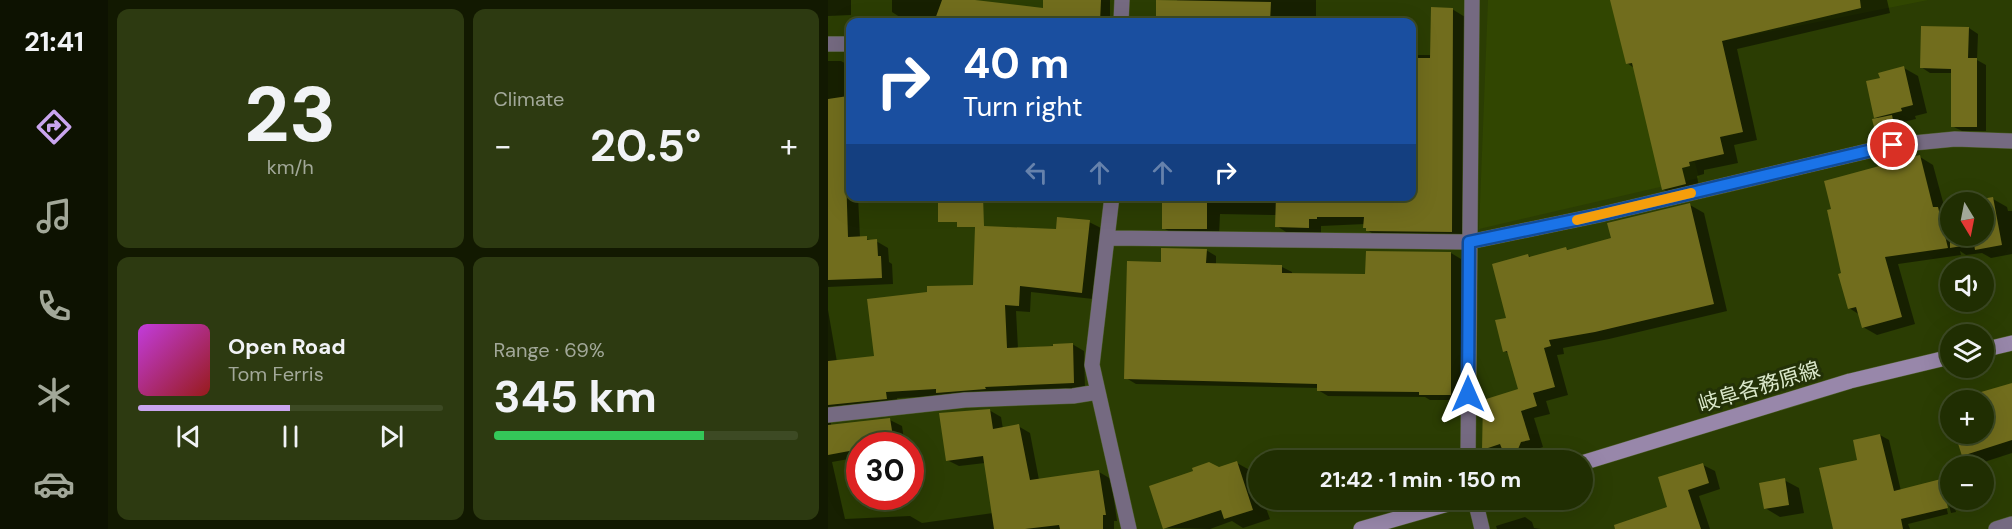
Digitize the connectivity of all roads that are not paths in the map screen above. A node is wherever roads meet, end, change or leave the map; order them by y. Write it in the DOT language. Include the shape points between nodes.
graph roads {
  1 [pos="1122,0"];
  2 [pos="1472,0"];
  3 [pos="1121,18"];
  4 [pos="828,44"];
  5 [pos="846,44"];
  6 [pos="2012,141"];
  7 [pos="1112,201"];
  8 [pos="1108,238"];
  9 [pos="1469,242"];
  10 [pos="2012,343"];
  11 [pos="1994,347"];
  12 [pos="1940,359"];
  13 [pos="1098,392"];
  14 [pos="828,415"];
  15 [pos="1468,450"];
  16 [pos="1593,460"];
  17 [pos="1427,510"];
  18 [pos="1477,510"];
  19 [pos="2012,524"];
  20 [pos="1129,529"];
  21 [pos="1361,529"];
  22 [pos="1482,529"];
  23 [pos="1996,529"];
  1 -- 3 [label="street"];
  2 -- 9 [label="street"];
  4 -- 5 [label="street"];
  6 -- 9 [label="street" via="1955,139 1893,145"];
  7 -- 8 [label="street"];
  8 -- 9 [label="street"];
  8 -- 13 [label="street" via="1092,365"];
  9 -- 15 [label="street"];
  10 -- 11 [label="main road"];
  12 -- 16 [label="main road, 岐阜各務原線" via="1850,381"];
  13 -- 14 [label="street" via="965,400"];
  13 -- 20 [label="street"];
  17 -- 21 [label="main road"];
  18 -- 22 [label="street"];
  19 -- 23 [label="street"];
}
